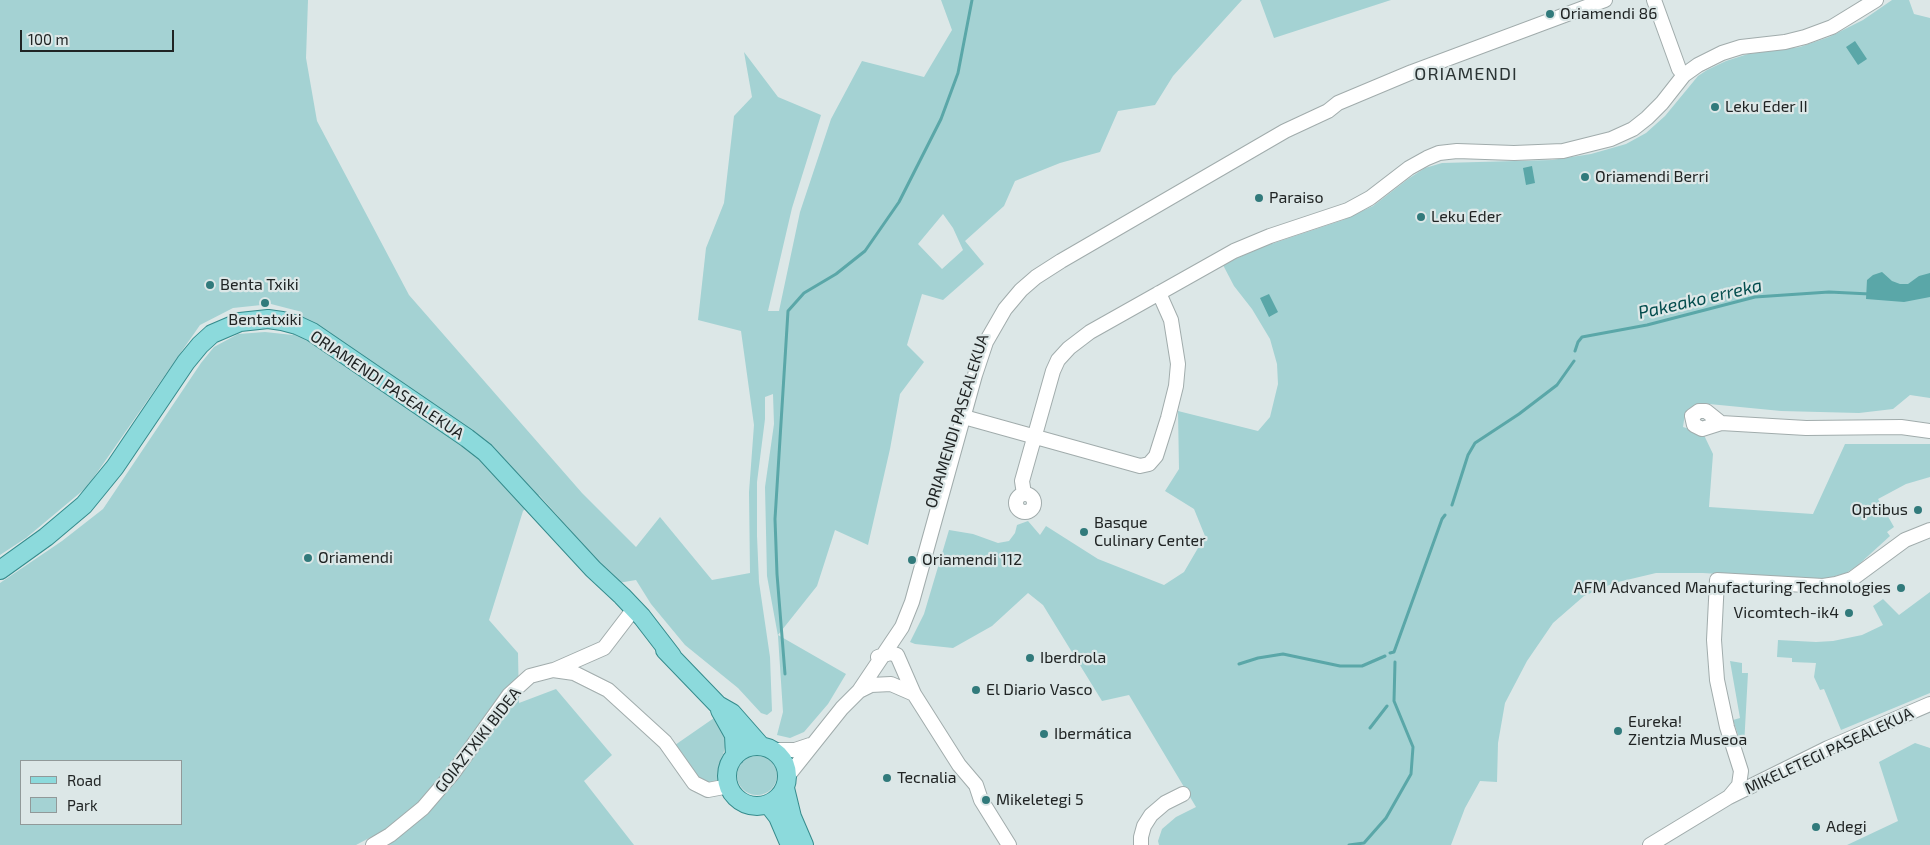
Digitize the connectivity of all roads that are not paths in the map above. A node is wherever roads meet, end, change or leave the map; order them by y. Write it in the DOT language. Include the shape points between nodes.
graph roads {
  1 [pos="1605,0"];
  2 [pos="1654,0"];
  3 [pos="1876,0"];
  4 [pos="1589,3"];
  5 [pos="1684,75"];
  6 [pos="1338,103"];
  7 [pos="1159,293"];
  8 [pos="969,368"];
  9 [pos="964,416"];
  10 [pos="1721,423"];
  11 [pos="1930,431"];
  12 [pos="1035,436"];
  13 [pos="950,439"];
  14 [pos="1024,494"];
  15 [pos="1930,530"];
  16 [pos="593,569"];
  17 [pos="0,570"];
  18 [pos="630,614"];
  19 [pos="902,627"];
  20 [pos="884,655"];
  21 [pos="672,656"];
  22 [pos="904,667"];
  23 [pos="865,668"];
  24 [pos="553,670"];
  25 [pos="859,691"];
  26 [pos="914,694"];
  27 [pos="1930,704"];
  28 [pos="718,705"];
  29 [pos="842,708"];
  30 [pos="810,746"];
  31 [pos="767,748"];
  32 [pos="734,756"];
  33 [pos="786,783"];
  34 [pos="729,786"];
  35 [pos="1183,794"];
  36 [pos="1729,797"];
  37 [pos="768,804"];
  38 [pos="373,845"];
  39 [pos="790,845"];
  40 [pos="804,845"];
  41 [pos="1009,845"];
  42 [pos="1141,845"];
  43 [pos="1650,845"];
  1 -- 4 [label="street, ORIAMENDI PASEALEKUA"];
  2 -- 5 [label="street"];
  3 -- 5 [label="street" via="1832,27 1785,42 1741,47 1722,53 1698,64"];
  4 -- 6 [label="street, ORIAMENDI PASEALEKUA"];
  5 -- 7 [label="street" via="1647,118 1611,139 1544,152 1439,153 1409,168 1370,198 1348,210 1249,244"];
  6 -- 8 [label="street, ORIAMENDI PASEALEKUA" via="1326,104 1299,115 1034,268 992,313 980,335"];
  6 -- 9 [label="street, ORIAMENDI PASEALEKUA" via="1328,111 1285,130 1036,277 1005,309 986,342"];
  7 -- 12 [label="street" via="1078,339 1058,360"];
  7 -- 12 [label="street" via="1171,320 1178,364 1168,418 1156,456 1150,464 1140,466"];
  8 -- 9 [label="street"];
  8 -- 13 [label="street, ORIAMENDI PASEALEKUA"];
  9 -- 12 [label="street"];
  9 -- 13 [label="street"];
  9 -- 19 [label="street, ORIAMENDI PASEALEKUA" via="915,593"];
  10 -- 11 [label="street" via="1806,428 1902,427"];
  12 -- 14 [label="street" via="1022,480"];
  13 -- 23 [label="street, ORIAMENDI PASEALEKUA" via="905,598 891,630"];
  15 -- 36 [label="street, MIKELETEGI PASEALEKUA" via="1905,540 1852,578 1836,584 1717,580 1714,640 1717,680 1741,771 1739,785"];
  16 -- 17 [label="main road, ORIAMENDI PASEALEKUA" via="502,469 467,438 312,332 268,319 226,326 200,345 94,494 72,517"];
  16 -- 18 [label="main road, ORIAMENDI PASEALEKUA"];
  16 -- 21 [label="main road, ORIAMENDI PASEALEKUA" via="642,617"];
  18 -- 21 [label="main road, ORIAMENDI PASEALEKUA"];
  18 -- 24 [label="street" via="604,648"];
  19 -- 20 [label="street, ORIAMENDI PASEALEKUA"];
  19 -- 22 [label="street"];
  20 -- 22 [label="street" via="898,655"];
  20 -- 23 [label="street"];
  20 -- 25 [label="street, ORIAMENDI PASEALEKUA"];
  21 -- 28 [label="main road, ORIAMENDI PASEALEKUA"];
  22 -- 26 [label="street"];
  23 -- 29 [label="street, ORIAMENDI PASEALEKUA" via="851,686"];
  24 -- 34 [label="street, GOIAZTXIKI BIDEA" via="574,673 608,690 665,742 694,784 708,790"];
  24 -- 38 [label="street, GOIAZTXIKI BIDEA" via="530,676 509,695 453,773 423,808"];
  25 -- 26 [label="street" via="871,685 892,684"];
  25 -- 29 [label="street, ORIAMENDI PASEALEKUA"];
  26 -- 41 [label="street" via="966,775 976,785 981,800"];
  27 -- 36 [label="street, MIKELETEGI PASEALEKUA" via="1828,748"];
  28 -- 31 [label="main road, ORIAMENDI PASEALEKUA" via="732,713"];
  28 -- 32 [label="main road" via="734,735"];
  29 -- 30 [label="street, ORIAMENDI PASEALEKUA"];
  30 -- 31 [label="street" via="795,750"];
  30 -- 33 [label="street, ORIAMENDI PASEALEKUA"];
  31 -- 32 [label="main road" via="750,747"];
  31 -- 33 [label="main road" via="784,762"];
  32 -- 34 [label="main road" via="727,772"];
  33 -- 37 [label="main road" via="780,795"];
  33 -- 40 [label="main road" via="792,816"];
  34 -- 37 [label="main road" via="743,802"];
  35 -- 42 [label="street" via="1151,815 1144,826"];
  36 -- 43 [label="street, MIKELETEGI PASEALEKUA"];
  37 -- 39 [label="main road" via="778,817"];
}
